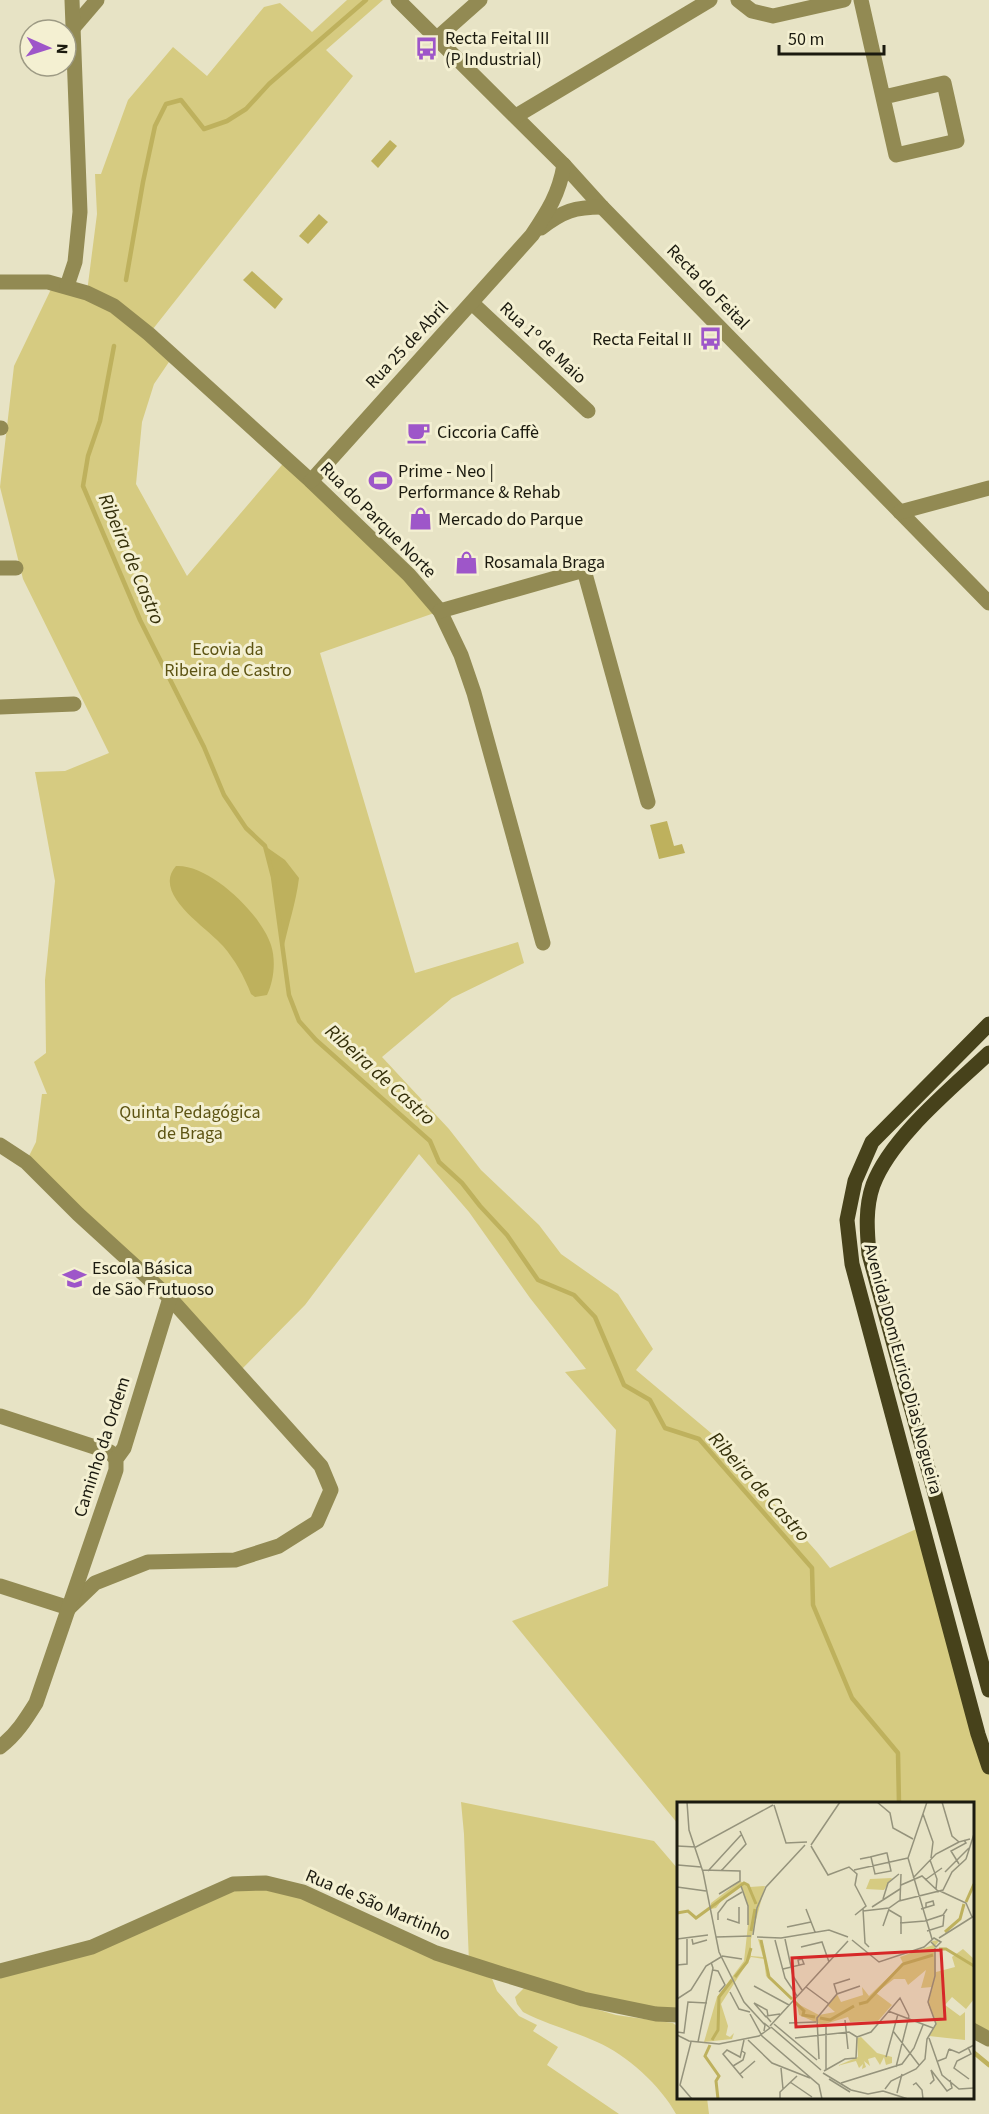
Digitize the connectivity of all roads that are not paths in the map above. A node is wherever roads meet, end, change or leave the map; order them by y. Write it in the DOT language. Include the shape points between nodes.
graph roads {
  1 [pos="72,0"];
  2 [pos="97,0"];
  3 [pos="398,0"];
  4 [pos="480,0"];
  5 [pos="710,0"];
  6 [pos="738,0"];
  7 [pos="844,0"];
  8 [pos="861,0"];
  9 [pos="73,18"];
  10 [pos="78,22"];
  11 [pos="436,39"];
  12 [pos="75,78"];
  13 [pos="884,97"];
  14 [pos="516,116"];
  15 [pos="564,165"];
  16 [pos="602,207"];
  17 [pos="532,235"];
  18 [pos="0,282"];
  19 [pos="67,286"];
  20 [pos="472,303"];
  21 [pos="588,411"];
  22 [pos="311,481"];
  23 [pos="989,488"];
  24 [pos="900,512"];
  25 [pos="0,568"];
  26 [pos="16,568"];
  27 [pos="989,603"];
  28 [pos="440,611"];
  29 [pos="74,704"];
  30 [pos="0,707"];
  31 [pos="648,802"];
  32 [pos="543,943"];
  33 [pos="989,1024"];
  34 [pos="989,1053"];
  35 [pos="0,1145"];
  36 [pos="170,1298"];
  37 [pos="0,1416"];
  38 [pos="116,1459"];
  39 [pos="0,1586"];
  40 [pos="69,1608"];
  41 [pos="989,1690"];
  42 [pos="0,1747"];
  43 [pos="989,1767"];
  44 [pos="0,1971"];
  45 [pos="677,2015"];
  46 [pos="974,2030"];
  47 [pos="974,2031"];
  48 [pos="989,2031"];
  49 [pos="989,2039"];
  1 -- 9 [label="street"];
  2 -- 10 [label="street"];
  3 -- 11 [label="street, Recta do Feital"];
  4 -- 11 [label="street"];
  5 -- 14 [label="street"];
  6 -- 7 [label="street" via="752,11 773,16"];
  8 -- 13 [label="street"];
  11 -- 14 [label="street, Recta do Feital"];
  12 -- 19 [label="street" via="80,212 75,262"];
  13 -- 13 [label="street" via="896,155 957,141 944,83"];
  14 -- 15 [label="street, Recta do Feital"];
  15 -- 16 [label="street, Recta do Feital"];
  15 -- 17 [label="street, Rua 25 de Abril" via="561,185"];
  16 -- 17 [label="street, Rua 25 de Abril" via="581,207 560,214"];
  16 -- 24 [label="street, Recta do Feital"];
  17 -- 20 [label="street, Rua 25 de Abril"];
  18 -- 19 [label="street, Rua do Parque Norte"];
  19 -- 22 [label="street, Rua do Parque Norte" via="114,306 132,320"];
  20 -- 21 [label="street, Rua 1º de Maio"];
  20 -- 22 [label="street, Rua 25 de Abril"];
  22 -- 28 [label="street, Rua do Parque Norte" via="410,575"];
  23 -- 24 [label="street"];
  24 -- 27 [label="street, Recta do Feital"];
  25 -- 26 [label="street"];
  28 -- 31 [label="street" via="584,570"];
  28 -- 32 [label="street, Rua do Parque Norte" via="462,655 474,693"];
  29 -- 30 [label="street"];
  33 -- 43 [label="main road, Avenida Dom Eurico Dias Nogueira" via="872,1142 855,1180 847,1220 852,1264"];
  34 -- 41 [label="main road, Avenida Dom Eurico Dias Nogueira" via="918,1121 887,1158 873,1186 866,1220 868,1254"];
  35 -- 36 [label="street" via="26,1162"];
  36 -- 38 [label="street, Caminho da Ordem" via="124,1448"];
  36 -- 40 [label="street, Caminho da Ordem" via="321,1466 331,1490 317,1522 279,1546 235,1560 148,1562 95,1583"];
  37 -- 38 [label="street" via="110,1452"];
  38 -- 40 [label="street, Caminho da Ordem" via="116,1470"];
  39 -- 40 [label="street"];
  40 -- 42 [label="street, Caminho da Ordem" via="36,1703"];
  44 -- 45 [label="street, Rua de São Martinho" via="92,1947 233,1884 266,1882 303,1892 436,1953 582,1999"];
  46 -- 48 [label="street"];
  47 -- 49 [label="street"];
}
